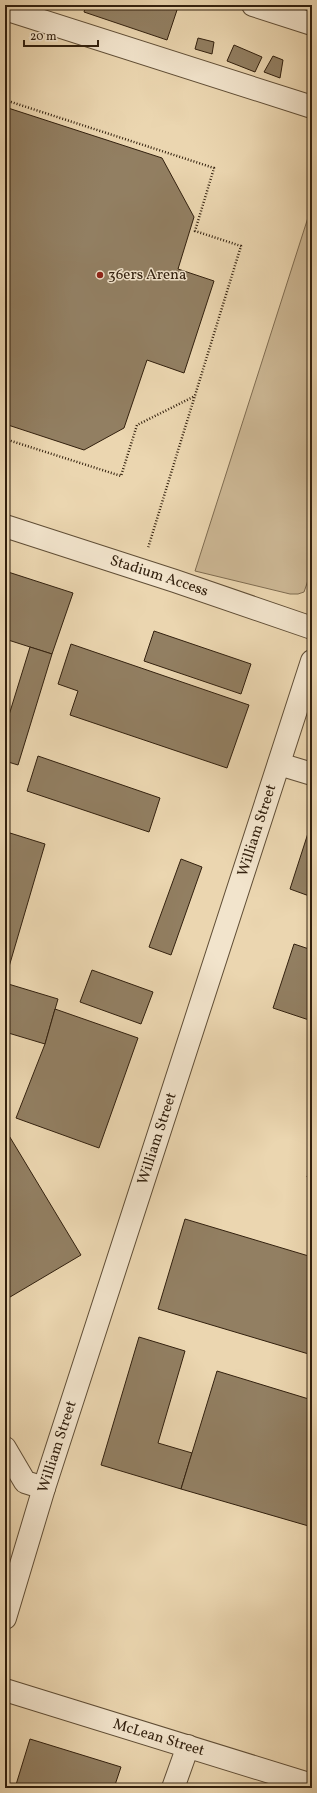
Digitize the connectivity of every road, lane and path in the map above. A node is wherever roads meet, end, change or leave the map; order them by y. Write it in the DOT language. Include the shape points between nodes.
graph roads {
  1 [pos="253,5"];
  2 [pos="5,9"];
  3 [pos="300,16"];
  4 [pos="8,101"];
  5 [pos="312,108"];
  6 [pos="195,396"];
  7 [pos="5,439"];
  8 [pos="5,526"];
  9 [pos="141,570"];
  10 [pos="312,628"];
  11 [pos="312,661"];
  12 [pos="279,764"];
  13 [pos="312,774"];
  14 [pos="5,1448"];
  15 [pos="44,1488"];
  16 [pos="5,1618"];
  17 [pos="5,1690"];
  18 [pos="188,1746"];
  19 [pos="312,1785"];
  20 [pos="173,1788"];
  1 -- 3 [label="street"];
  2 -- 5 [label="street"];
  4 -- 6 [label="path" via="214,168 195,231 241,246"];
  6 -- 7 [label="path" via="136,425 121,476"];
  6 -- 9 [label="path"];
  8 -- 9 [label="street, Stadium Access"];
  9 -- 10 [label="street, Stadium Access"];
  11 -- 12 [label="street, William Street"];
  12 -- 13 [label="street"];
  12 -- 15 [label="street, William Street"];
  14 -- 15 [label="street" via="25,1482"];
  15 -- 16 [label="street, William Street"];
  17 -- 18 [label="street, McLean Street"];
  18 -- 19 [label="street, McLean Street"];
  18 -- 20 [label="street"];
}
